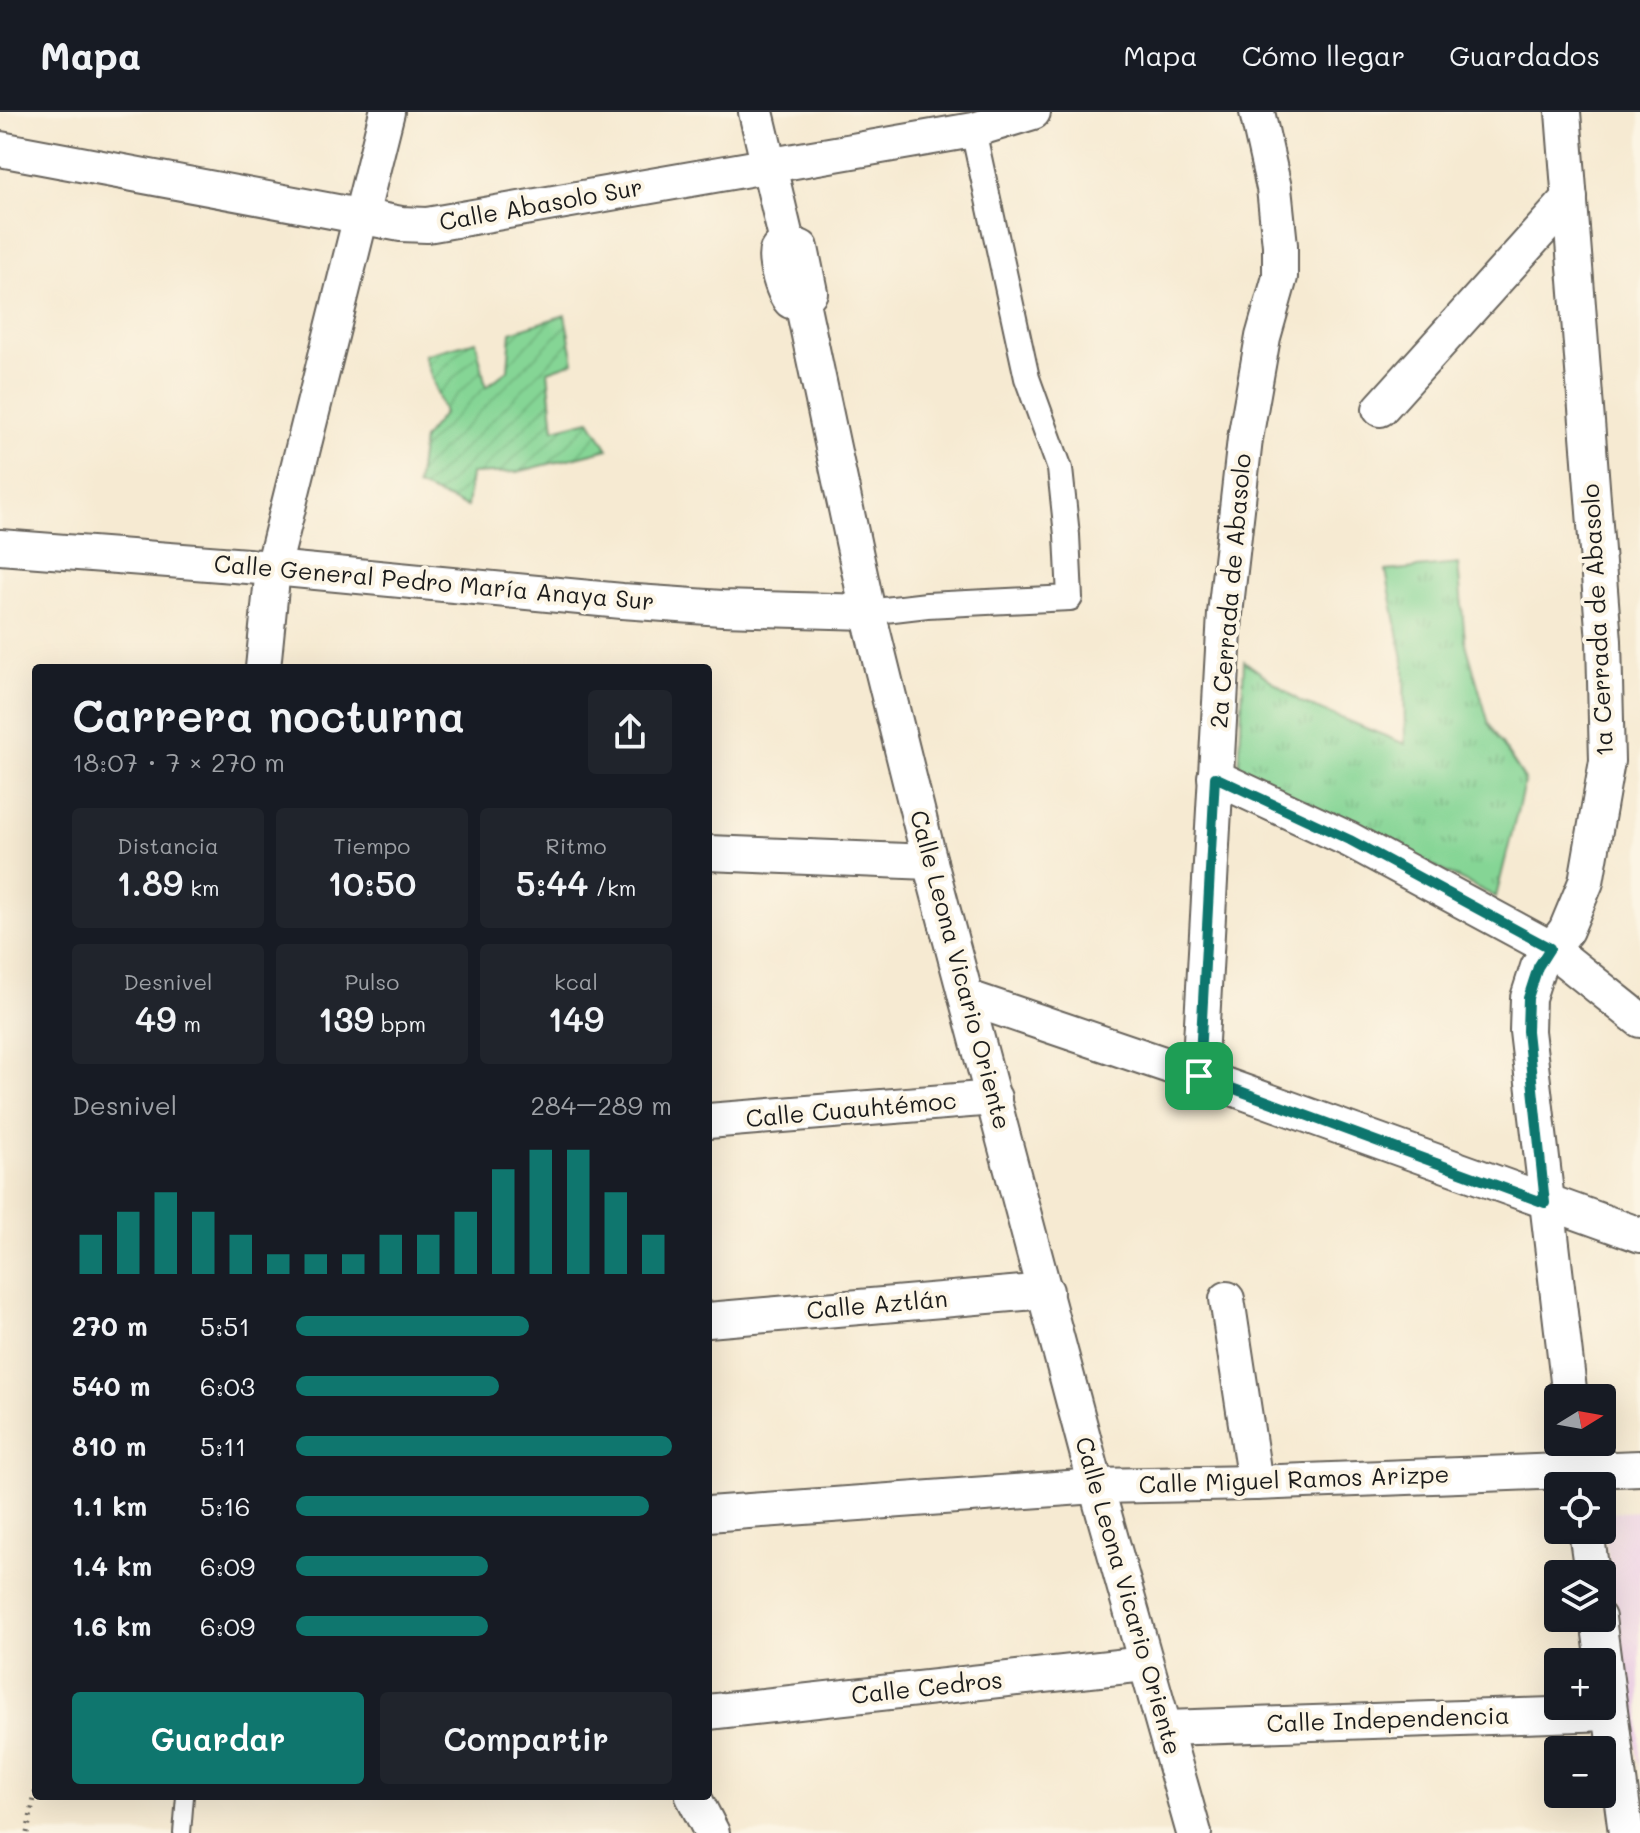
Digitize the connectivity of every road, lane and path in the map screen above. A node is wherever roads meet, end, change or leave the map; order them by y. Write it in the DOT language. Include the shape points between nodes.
graph roads {
  1 [pos="387,112"];
  2 [pos="756,112"];
  3 [pos="1033,112"];
  4 [pos="1257,112"];
  5 [pos="1563,112"];
  6 [pos="973,130"];
  7 [pos="0,149"];
  8 [pos="770,163"];
  9 [pos="1570,198"];
  10 [pos="361,216"];
  11 [pos="1380,409"];
  12 [pos="0,547"];
  13 [pos="273,568"];
  14 [pos="868,612"];
  15 [pos="263,664"];
  16 [pos="1215,777"];
  17 [pos="712,853"];
  18 [pos="930,862"];
  19 [pos="1550,948"];
  20 [pos="966,997"];
  21 [pos="1640,1020"];
  22 [pos="1199,1076"];
  23 [pos="994,1098"];
  24 [pos="712,1121"];
  25 [pos="1545,1203"];
  26 [pos="1640,1235"];
  27 [pos="1046,1291"];
  28 [pos="1227,1299"];
  29 [pos="712,1320"];
  30 [pos="1568,1384"];
  31 [pos="1578,1466"];
  32 [pos="1640,1468"];
  33 [pos="1255,1483"];
  34 [pos="1096,1486"];
  35 [pos="712,1514"];
  36 [pos="1145,1664"];
  37 [pos="712,1712"];
  38 [pos="1544,1715"];
  39 [pos="1611,1720"];
  40 [pos="1166,1728"];
  41 [pos="34,1800"];
  42 [pos="185,1800"];
  43 [pos="695,1800"];
  44 [pos="27,1833"];
  45 [pos="182,1833"];
  46 [pos="712,1833"];
  47 [pos="1194,1833"];
  48 [pos="1626,1833"];
  1 -- 10 [label="street"];
  2 -- 8 [label="street, Calle Leona Vicario Oriente"];
  3 -- 6 [label="street, Calle Abasolo Sur"];
  4 -- 16 [label="street, 2a Cerrada de Abasolo" via="1274,188 1280,277 1245,439 1225,614"];
  5 -- 9 [label="street, 1a Cerrada de Abasolo"];
  6 -- 8 [label="street, Calle Abasolo Sur"];
  6 -- 14 [label="street" via="1027,378 1060,469 1070,598"];
  7 -- 10 [label="street, Calle Abasolo Sur"];
  8 -- 10 [label="street, Calle Abasolo Sur" via="427,225"];
  8 -- 14 [label="street, Calle Leona Vicario Oriente" via="787,242 801,248 803,255 810,292 802,302"];
  9 -- 11 [label="street"];
  9 -- 19 [label="street, 1a Cerrada de Abasolo" via="1604,641 1607,761 1586,882 1566,930"];
  10 -- 13 [label="street"];
  12 -- 13 [label="street, Calle General Pedro María Anaya Sur"];
  13 -- 14 [label="street, Calle General Pedro María Anaya Sur" via="622,601"];
  13 -- 15 [label="street"];
  14 -- 18 [label="street, Calle Leona Vicario Oriente"];
  16 -- 19 [label="street" via="1363,847"];
  16 -- 22 [label="street, 2a Cerrada de Abasolo"];
  17 -- 18 [label="street"];
  18 -- 20 [label="street, Calle Leona Vicario Oriente"];
  19 -- 21 [label="street"];
  19 -- 25 [label="street, 1a Cerrada de Abasolo" via="1531,988 1527,1031"];
  20 -- 22 [label="street"];
  20 -- 23 [label="street, Calle Leona Vicario Oriente"];
  22 -- 25 [label="street"];
  23 -- 24 [label="street, Calle Cuauhtémoc"];
  23 -- 27 [label="street, Calle Leona Vicario Oriente"];
  25 -- 26 [label="street"];
  25 -- 30 [label="street, 1a Cerrada de Abasolo"];
  27 -- 29 [label="street, Calle Aztlán"];
  27 -- 34 [label="street, Calle Leona Vicario Oriente"];
  28 -- 33 [label="street"];
  31 -- 32 [label="street, Calle Miguel Ramos Arizpe"];
  31 -- 33 [label="street, Calle Miguel Ramos Arizpe"];
  33 -- 34 [label="street, Calle Miguel Ramos Arizpe"];
  34 -- 35 [label="street, Calle Miguel Ramos Arizpe"];
  34 -- 36 [label="street, Calle Leona Vicario Oriente"];
  36 -- 37 [label="street, Calle Cedros"];
  36 -- 40 [label="street, Calle Leona Vicario Oriente"];
  38 -- 40 [label="street, Calle Independencia"];
  39 -- 48 [label="street"];
  40 -- 47 [label="street, Calle Leona Vicario Oriente"];
  41 -- 44 [label="path"];
  42 -- 45 [label="lane"];
  43 -- 46 [label="street"];
}
